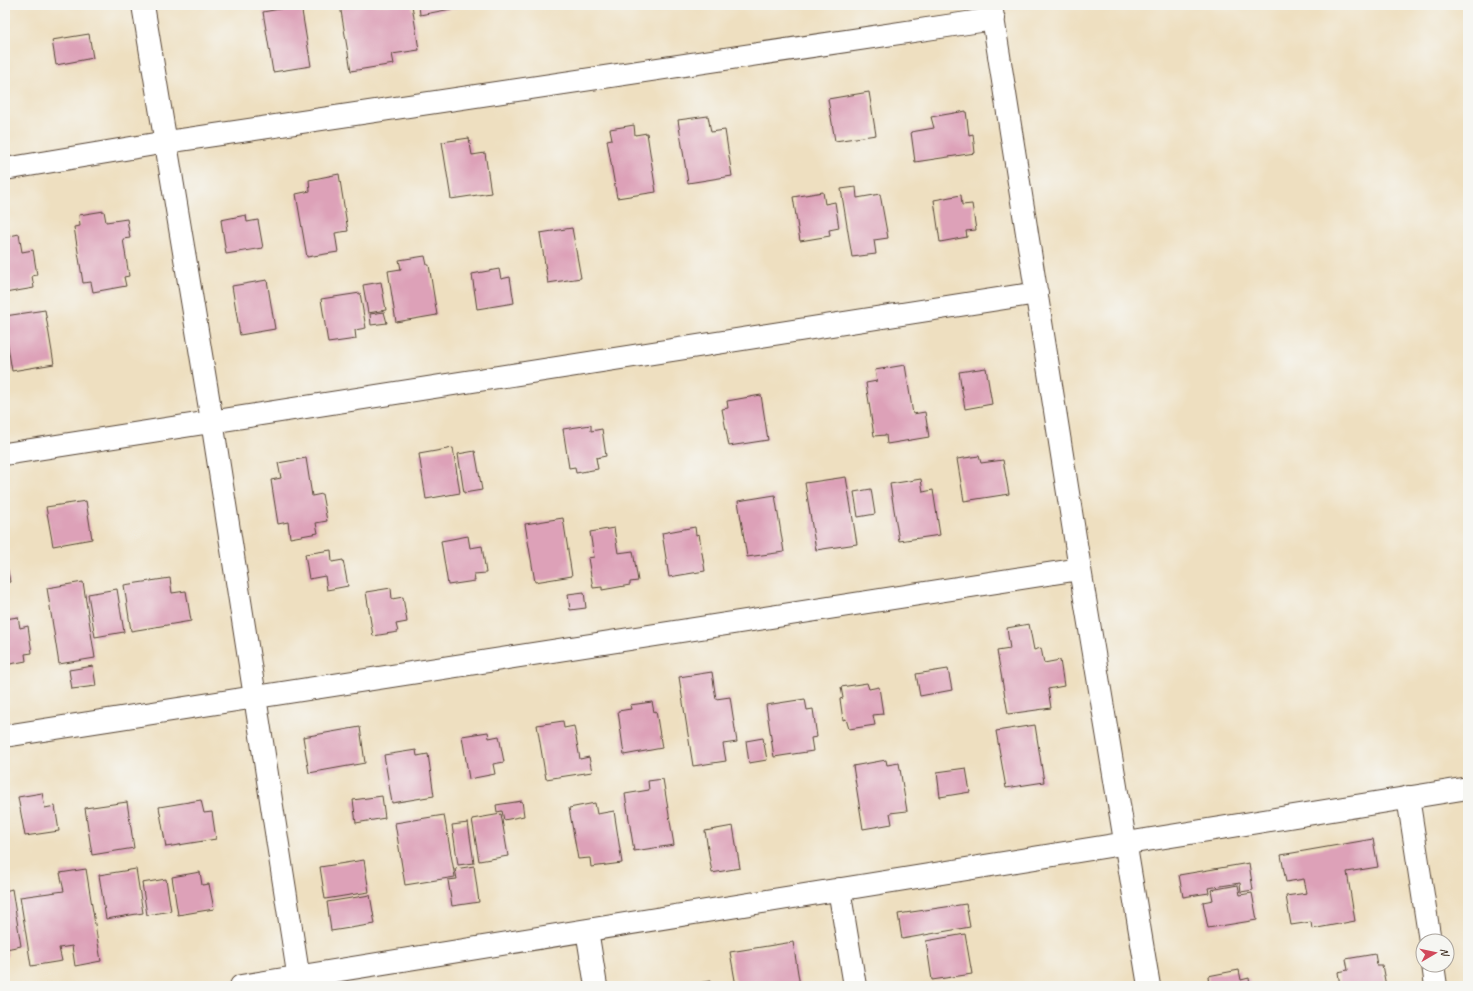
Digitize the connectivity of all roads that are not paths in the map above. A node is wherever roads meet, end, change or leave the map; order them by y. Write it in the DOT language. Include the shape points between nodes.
graph roads {
  1 [pos="143,5"];
  2 [pos="993,12"];
  3 [pos="167,142"];
  4 [pos="5,169"];
  5 [pos="1037,293"];
  6 [pos="212,420"];
  7 [pos="5,454"];
  8 [pos="1080,569"];
  9 [pos="256,698"];
  10 [pos="5,736"];
  11 [pos="1468,788"];
  12 [pos="1408,797"];
  13 [pos="1126,843"];
  14 [pos="839,889"];
  15 [pos="587,930"];
  16 [pos="1429,933"];
  17 [pos="1434,973"];
  18 [pos="299,981"];
  19 [pos="241,986"];
  20 [pos="596,986"];
  21 [pos="854,986"];
  22 [pos="1149,986"];
  23 [pos="1436,986"];
  1 -- 3 [label="street"];
  2 -- 3 [label="street"];
  2 -- 5 [label="street"];
  3 -- 4 [label="street"];
  3 -- 6 [label="street"];
  5 -- 6 [label="street"];
  5 -- 8 [label="street"];
  6 -- 7 [label="street"];
  6 -- 9 [label="street"];
  8 -- 9 [label="street"];
  8 -- 13 [label="street"];
  9 -- 10 [label="street"];
  9 -- 18 [label="street"];
  11 -- 12 [label="street"];
  12 -- 13 [label="street"];
  12 -- 16 [label="street"];
  13 -- 14 [label="street"];
  13 -- 22 [label="street"];
  14 -- 15 [label="street"];
  14 -- 21 [label="street"];
  15 -- 18 [label="street"];
  15 -- 20 [label="street"];
  17 -- 23 [label="street"];
  18 -- 19 [label="street"];
}
